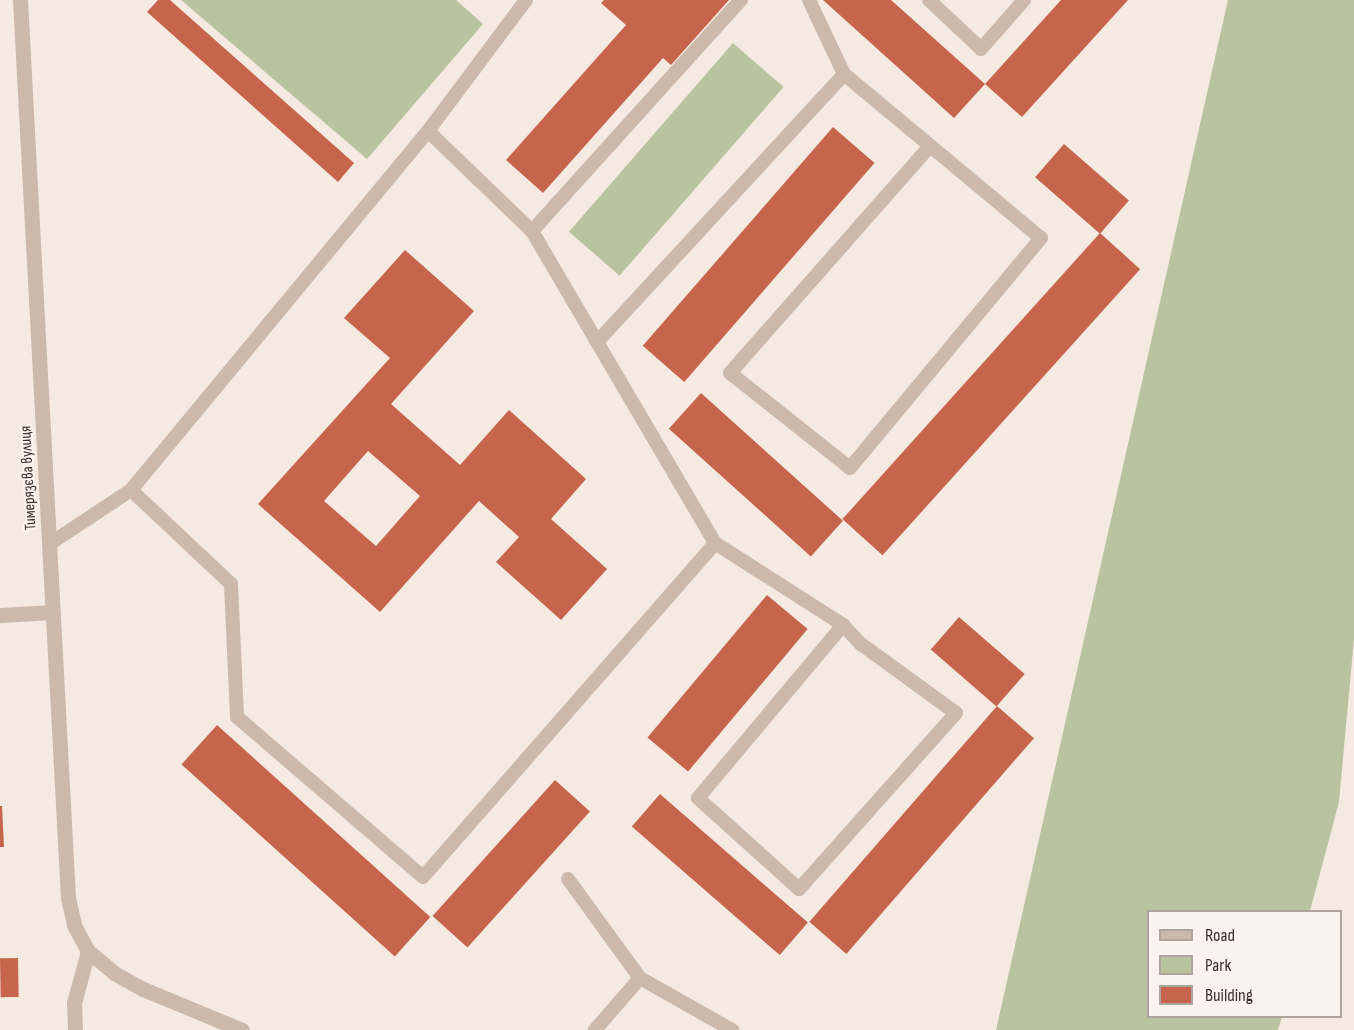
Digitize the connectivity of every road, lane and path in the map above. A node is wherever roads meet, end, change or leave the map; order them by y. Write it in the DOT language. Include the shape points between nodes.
graph roads {
  1 [pos="20,0"];
  2 [pos="741,0"];
  3 [pos="809,0"];
  4 [pos="929,0"];
  5 [pos="1024,0"];
  6 [pos="522,1"];
  7 [pos="844,74"];
  8 [pos="428,131"];
  9 [pos="930,146"];
  10 [pos="532,231"];
  11 [pos="597,342"];
  12 [pos="131,490"];
  13 [pos="51,543"];
  14 [pos="715,543"];
  15 [pos="53,612"];
  16 [pos="0,615"];
  17 [pos="843,625"];
  18 [pos="568,879"];
  19 [pos="88,951"];
  20 [pos="640,978"];
  21 [pos="75,1030"];
  22 [pos="242,1030"];
  23 [pos="595,1030"];
  24 [pos="732,1030"];
  1 -- 13 [label="street, Тимерязєва вулиця"];
  2 -- 10 [label="lane"];
  3 -- 7 [label="lane"];
  4 -- 5 [label="lane" via="981,49"];
  6 -- 8 [label="lane"];
  7 -- 9 [label="lane"];
  7 -- 11 [label="lane"];
  8 -- 10 [label="lane"];
  8 -- 12 [label="lane"];
  9 -- 9 [label="lane" via="1041,238 850,468 730,373"];
  10 -- 11 [label="lane"];
  11 -- 14 [label="lane"];
  12 -- 13 [label="lane"];
  12 -- 14 [label="lane" via="231,584 237,717 423,877"];
  13 -- 15 [label="street, Тимерязєва вулиця"];
  14 -- 17 [label="lane"];
  15 -- 16 [label="street"];
  15 -- 19 [label="street, Тимерязєва вулиця" via="68,898 74,925"];
  17 -- 17 [label="lane" via="861,645 956,713 799,888 698,798"];
  18 -- 20 [label="lane"];
  19 -- 21 [label="street" via="74,1003"];
  19 -- 22 [label="street" via="114,973 143,989"];
  20 -- 23 [label="lane"];
  20 -- 24 [label="lane"];
}
